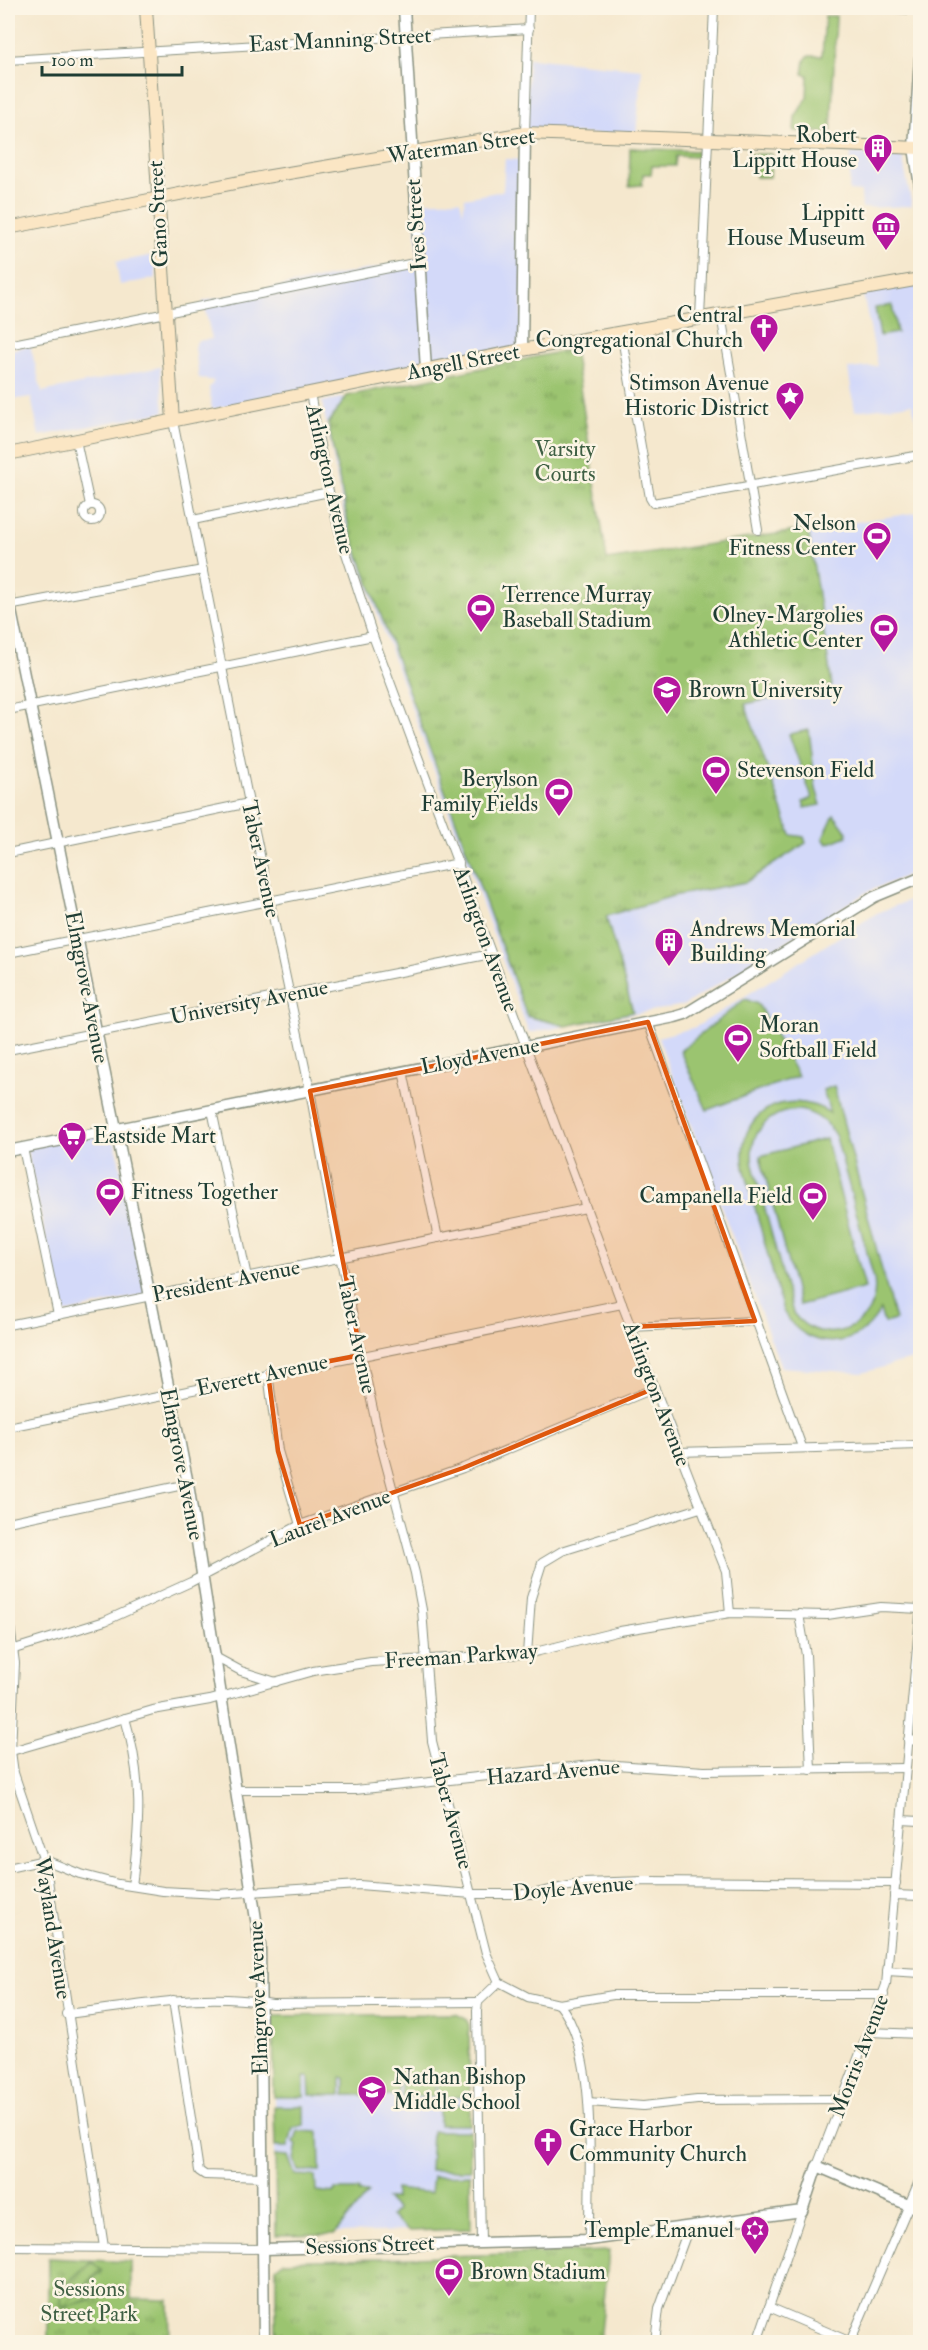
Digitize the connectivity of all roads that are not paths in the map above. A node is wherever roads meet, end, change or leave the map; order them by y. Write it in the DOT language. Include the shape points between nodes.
graph roads {
  1 [pos="146,8"];
  2 [pos="404,8"];
  3 [pos="529,8"];
  4 [pos="714,8"];
  5 [pos="873,8"];
  6 [pos="921,10"];
  7 [pos="529,29"];
  8 [pos="406,36"];
  9 [pos="148,53"];
  10 [pos="921,58"];
  11 [pos="8,60"];
  12 [pos="525,133"];
  13 [pos="708,140"];
  14 [pos="917,148"];
  15 [pos="411,151"];
  16 [pos="921,186"];
  17 [pos="158,197"];
  18 [pos="8,228"];
  19 [pos="419,262"];
  20 [pos="921,279"];
  21 [pos="164,312"];
  22 [pos="721,315"];
  23 [pos="700,318"];
  24 [pos="621,332"];
  25 [pos="8,345"];
  26 [pos="522,350"];
  27 [pos="426,370"];
  28 [pos="310,393"];
  29 [pos="173,421"];
  30 [pos="76,440"];
  31 [pos="8,454"];
  32 [pos="921,455"];
  33 [pos="749,485"];
  34 [pos="329,492"];
  35 [pos="90,505"];
  36 [pos="193,520"];
  37 [pos="758,530"];
  38 [pos="203,570"];
  39 [pos="8,603"];
  40 [pos="373,636"];
  41 [pos="224,666"];
  42 [pos="30,705"];
  43 [pos="8,710"];
  44 [pos="249,803"];
  45 [pos="57,843"];
  46 [pos="8,853"];
  47 [pos="459,863"];
  48 [pos="921,878"];
  49 [pos="270,900"];
  50 [pos="77,939"];
  51 [pos="8,953"];
  52 [pos="491,954"];
  53 [pos="289,994"];
  54 [pos="648,1022"];
  55 [pos="96,1033"];
  56 [pos="527,1047"];
  57 [pos="8,1050"];
  58 [pos="403,1071"];
  59 [pos="310,1091"];
  60 [pos="212,1110"];
  61 [pos="115,1130"];
  62 [pos="23,1148"];
  63 [pos="8,1151"];
  64 [pos="586,1208"];
  65 [pos="438,1238"];
  66 [pos="341,1258"];
  67 [pos="247,1277"];
  68 [pos="149,1297"];
  69 [pos="622,1304"];
  70 [pos="58,1315"];
  71 [pos="755,1321"];
  72 [pos="8,1325"];
  73 [pos="631,1327"];
  74 [pos="361,1355"];
  75 [pos="268,1373"];
  76 [pos="655,1388"];
  77 [pos="169,1394"];
  78 [pos="8,1427"];
  79 [pos="921,1445"];
  80 [pos="802,1447"];
  81 [pos="679,1452"];
  82 [pos="188,1484"];
  83 [pos="394,1493"];
  84 [pos="700,1508"];
  85 [pos="8,1522"];
  86 [pos="300,1524"];
  87 [pos="204,1575"];
  88 [pos="921,1609"];
  89 [pos="8,1612"];
  90 [pos="730,1613"];
  91 [pos="799,1614"];
  92 [pos="921,1615"];
  93 [pos="11,1650"];
  94 [pos="527,1654"];
  95 [pos="217,1658"];
  96 [pos="425,1659"];
  97 [pos="276,1682"];
  98 [pos="222,1696"];
  99 [pos="125,1718"];
  100 [pos="908,1740"];
  101 [pos="921,1741"];
  102 [pos="9,1752"];
  103 [pos="905,1768"];
  104 [pos="811,1770"];
  105 [pos="443,1782"];
  106 [pos="237,1791"];
  107 [pos="901,1820"];
  108 [pos="921,1821"];
  109 [pos="45,1860"];
  110 [pos="8,1868"];
  111 [pos="896,1884"];
  112 [pos="132,1886"];
  113 [pos="252,1891"];
  114 [pos="472,1894"];
  115 [pos="894,1895"];
  116 [pos="921,1896"];
  117 [pos="887,1971"];
  118 [pos="921,1973"];
  119 [pos="499,1982"];
  120 [pos="884,1995"];
  121 [pos="173,2000"];
  122 [pos="261,2001"];
  123 [pos="478,2002"];
  124 [pos="559,2004"];
  125 [pos="66,2014"];
  126 [pos="870,2032"];
  127 [pos="921,2034"];
  128 [pos="844,2099"];
  129 [pos="588,2102"];
  130 [pos="817,2166"];
  131 [pos="263,2176"];
  132 [pos="921,2179"];
  133 [pos="909,2205"];
  134 [pos="921,2210"];
  135 [pos="802,2211"];
  136 [pos="689,2227"];
  137 [pos="589,2240"];
  138 [pos="481,2242"];
  139 [pos="8,2247"];
  140 [pos="104,2247"];
  141 [pos="264,2249"];
  142 [pos="769,2307"];
  143 [pos="850,2342"];
  144 [pos="264,2343"];
  145 [pos="655,2343"];
  146 [pos="757,2343"];
  1 -- 9 [label="main road, Gano Street"];
  2 -- 8 [label="street, Ives Street"];
  3 -- 7 [label="street"];
  4 -- 13 [label="street"];
  5 -- 6 [label="street"];
  7 -- 8 [label="street, East Manning Street"];
  7 -- 12 [label="street"];
  8 -- 9 [label="street, East Manning Street"];
  8 -- 15 [label="street, Ives Street"];
  9 -- 11 [label="street, East Manning Street"];
  9 -- 17 [label="main road, Gano Street"];
  10 -- 14 [label="street"];
  12 -- 13 [label="main road, Waterman Street"];
  12 -- 15 [label="main road, Waterman Street"];
  12 -- 26 [label="street"];
  13 -- 14 [label="main road, Waterman Street"];
  13 -- 23 [label="street"];
  14 -- 16 [label="street"];
  15 -- 17 [label="main road, Waterman Street"];
  15 -- 19 [label="street, Ives Street"];
  17 -- 18 [label="main road, Waterman Street"];
  17 -- 21 [label="main road, Gano Street"];
  19 -- 21 [label="street"];
  19 -- 27 [label="street, Ives Street"];
  20 -- 22 [label="main road, Angell Street"];
  21 -- 25 [label="street"];
  21 -- 29 [label="main road, Gano Street"];
  22 -- 23 [label="main road, Angell Street"];
  22 -- 33 [label="street"];
  23 -- 24 [label="main road, Angell Street"];
  24 -- 26 [label="main road, Angell Street"];
  24 -- 33 [label="street" via="653,503"];
  26 -- 27 [label="main road, Angell Street"];
  27 -- 28 [label="main road, Angell Street"];
  28 -- 29 [label="main road, Angell Street"];
  28 -- 34 [label="street, Arlington Avenue"];
  29 -- 30 [label="main road, Angell Street"];
  29 -- 36 [label="street, Taber Avenue"];
  30 -- 31 [label="main road, Angell Street"];
  30 -- 35 [label="street"];
  32 -- 33 [label="street"];
  33 -- 37 [label="street"];
  34 -- 36 [label="street"];
  34 -- 40 [label="street, Arlington Avenue"];
  36 -- 38 [label="street, Taber Avenue"];
  38 -- 39 [label="street"];
  38 -- 41 [label="street, Taber Avenue"];
  39 -- 42 [label="street, Elmgrove Avenue"];
  40 -- 41 [label="street"];
  40 -- 47 [label="street, Arlington Avenue"];
  41 -- 42 [label="street"];
  41 -- 44 [label="street, Taber Avenue"];
  42 -- 43 [label="street"];
  42 -- 45 [label="street, Elmgrove Avenue"];
  44 -- 45 [label="street"];
  44 -- 49 [label="street, Taber Avenue"];
  45 -- 46 [label="street"];
  45 -- 50 [label="street, Elmgrove Avenue"];
  47 -- 49 [label="street"];
  47 -- 52 [label="street, Arlington Avenue"];
  48 -- 54 [label="street, Lloyd Avenue" via="874,897 685,1014"];
  49 -- 50 [label="street"];
  49 -- 53 [label="street, Taber Avenue"];
  50 -- 51 [label="street"];
  50 -- 55 [label="street, Elmgrove Avenue"];
  52 -- 53 [label="street, University Avenue"];
  52 -- 56 [label="street, Arlington Avenue"];
  53 -- 55 [label="street, University Avenue"];
  53 -- 59 [label="street, Taber Avenue"];
  54 -- 56 [label="street, Lloyd Avenue"];
  54 -- 71 [label="street"];
  55 -- 57 [label="street, University Avenue"];
  55 -- 61 [label="street, Elmgrove Avenue"];
  56 -- 58 [label="street, Lloyd Avenue"];
  56 -- 64 [label="street, Arlington Avenue"];
  58 -- 59 [label="street, Lloyd Avenue"];
  58 -- 65 [label="street"];
  59 -- 60 [label="street, Lloyd Avenue"];
  59 -- 66 [label="street, Taber Avenue"];
  60 -- 61 [label="street, Lloyd Avenue"];
  60 -- 67 [label="street"];
  61 -- 62 [label="street, Lloyd Avenue"];
  61 -- 68 [label="street, Elmgrove Avenue"];
  62 -- 63 [label="street, Lloyd Avenue"];
  62 -- 70 [label="street"];
  64 -- 65 [label="street, President Avenue"];
  64 -- 69 [label="street, Arlington Avenue"];
  65 -- 66 [label="street, President Avenue"];
  66 -- 67 [label="street, President Avenue"];
  66 -- 74 [label="street, Taber Avenue"];
  67 -- 68 [label="street, President Avenue"];
  68 -- 70 [label="street, President Avenue"];
  68 -- 77 [label="street, Elmgrove Avenue"];
  69 -- 73 [label="street, Arlington Avenue"];
  69 -- 74 [label="street, Everett Avenue"];
  70 -- 72 [label="street, President Avenue"];
  71 -- 73 [label="street"];
  71 -- 80 [label="street"];
  73 -- 76 [label="street, Arlington Avenue"];
  74 -- 75 [label="street, Everett Avenue"];
  74 -- 83 [label="street, Taber Avenue"];
  75 -- 77 [label="street, Everett Avenue"];
  75 -- 86 [label="street" via="278,1451"];
  76 -- 81 [label="street, Arlington Avenue"];
  76 -- 83 [label="street, Laurel Avenue"];
  77 -- 78 [label="street, Everett Avenue"];
  77 -- 82 [label="street, Elmgrove Avenue"];
  79 -- 80 [label="street"];
  80 -- 81 [label="street"];
  81 -- 84 [label="street, Arlington Avenue"];
  82 -- 85 [label="street"];
  82 -- 87 [label="street, Elmgrove Avenue"];
  83 -- 86 [label="street, Laurel Avenue"];
  83 -- 96 [label="street, Taber Avenue" via="415,1573"];
  84 -- 90 [label="street, Arlington Avenue" via="726,1571"];
  84 -- 94 [label="street" via="562,1551 542,1563 531,1598"];
  86 -- 87 [label="street, Laurel Avenue"];
  87 -- 93 [label="street, Laurel Avenue" via="105,1621"];
  87 -- 95 [label="street, Elmgrove Avenue"];
  88 -- 91 [label="street, Freeman Parkway" via="881,1607 827,1615"];
  89 -- 93 [label="street, Wayland Avenue"];
  90 -- 91 [label="street, Freeman Parkway"];
  90 -- 94 [label="street, Freeman Parkway" via="630,1629"];
  91 -- 104 [label="street" via="806,1655"];
  92 -- 100 [label="street, Morris Avenue"];
  93 -- 102 [label="street, Wayland Avenue"];
  94 -- 96 [label="street, Freeman Parkway"];
  95 -- 97 [label="street"];
  95 -- 98 [label="street, Elmgrove Avenue"];
  96 -- 97 [label="street, Freeman Parkway" via="371,1662 313,1671"];
  96 -- 105 [label="street, Taber Avenue" via="432,1741"];
  97 -- 98 [label="street, Freeman Parkway"];
  98 -- 99 [label="street, Freeman Parkway"];
  98 -- 106 [label="street, Elmgrove Avenue"];
  99 -- 102 [label="street, Freeman Parkway"];
  99 -- 112 [label="street" via="140,1801"];
  100 -- 101 [label="street"];
  100 -- 103 [label="street, Morris Avenue"];
  102 -- 109 [label="street, Wayland Avenue"];
  103 -- 104 [label="street, Hazard Avenue"];
  103 -- 107 [label="street, Morris Avenue"];
  104 -- 105 [label="street, Hazard Avenue" via="704,1771 601,1764"];
  105 -- 106 [label="street, Hazard Avenue" via="355,1790"];
  105 -- 114 [label="street, Taber Avenue"];
  106 -- 113 [label="street, Elmgrove Avenue"];
  107 -- 108 [label="street"];
  107 -- 111 [label="street, Morris Avenue"];
  109 -- 110 [label="street"];
  109 -- 112 [label="street, Doyle Avenue" via="80,1874"];
  109 -- 125 [label="street, Wayland Avenue"];
  111 -- 114 [label="street, Doyle Avenue" via="645,1881 583,1883 532,1894"];
  111 -- 115 [label="street, Morris Avenue"];
  112 -- 113 [label="street, Doyle Avenue" via="193,1893"];
  113 -- 114 [label="street, Doyle Avenue" via="359,1885"];
  113 -- 122 [label="street, Elmgrove Avenue" via="261,1945"];
  114 -- 119 [label="street, Taber Avenue" via="486,1953"];
  115 -- 116 [label="street"];
  115 -- 117 [label="street, Morris Avenue"];
  117 -- 118 [label="street"];
  117 -- 120 [label="street, Morris Avenue"];
  119 -- 123 [label="street"];
  119 -- 124 [label="street" via="528,1997"];
  120 -- 124 [label="street" via="613,1995"];
  120 -- 126 [label="street, Morris Avenue"];
  121 -- 122 [label="street"];
  121 -- 125 [label="street"];
  121 -- 131 [label="street" via="199,2172"];
  122 -- 123 [label="street"];
  122 -- 131 [label="street, Elmgrove Avenue"];
  123 -- 138 [label="street"];
  124 -- 129 [label="street" via="581,2050"];
  125 -- 140 [label="street, Wayland Avenue"];
  126 -- 127 [label="street"];
  126 -- 128 [label="street, Morris Avenue"];
  128 -- 129 [label="street" via="697,2100 643,2106"];
  128 -- 130 [label="street, Morris Avenue"];
  129 -- 137 [label="street"];
  130 -- 133 [label="street"];
  130 -- 135 [label="street, Morris Avenue"];
  131 -- 141 [label="street, Elmgrove Avenue"];
  132 -- 133 [label="street"];
  133 -- 134 [label="street"];
  133 -- 143 [label="street"];
  135 -- 136 [label="street, Sessions Street"];
  135 -- 142 [label="street, Morris Avenue"];
  136 -- 137 [label="street, Sessions Street"];
  136 -- 145 [label="street" via="659,2309"];
  137 -- 138 [label="street, Sessions Street"];
  138 -- 141 [label="street, Sessions Street"];
  139 -- 140 [label="street, Sessions Street"];
  140 -- 141 [label="street, Sessions Street"];
  141 -- 144 [label="street, Elmgrove Avenue"];
  142 -- 143 [label="street"];
  142 -- 146 [label="street, Morris Avenue"];
}
